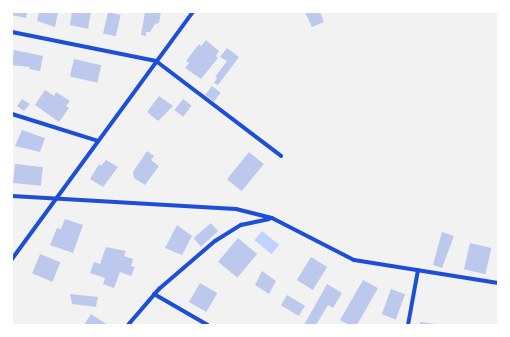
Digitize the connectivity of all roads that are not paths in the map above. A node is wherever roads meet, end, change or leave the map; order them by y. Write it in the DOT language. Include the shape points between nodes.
graph roads {
  1 [pos="193,12"];
  2 [pos="12,32"];
  3 [pos="156,61"];
  4 [pos="12,114"];
  5 [pos="98,141"];
  6 [pos="281,156"];
  7 [pos="12,196"];
  8 [pos="56,199"];
  9 [pos="272,218"];
  10 [pos="12,260"];
  11 [pos="418,270"];
  12 [pos="498,284"];
  13 [pos="154,294"];
  14 [pos="128,325"];
  15 [pos="208,325"];
  16 [pos="408,325"];
  1 -- 3 [label="street"];
  2 -- 3 [label="street"];
  3 -- 5 [label="street"];
  3 -- 6 [label="street"];
  4 -- 5 [label="street"];
  5 -- 8 [label="street"];
  7 -- 8 [label="street"];
  8 -- 9 [label="street" via="222,208"];
  8 -- 10 [label="street"];
  9 -- 11 [label="street" via="348,258"];
  9 -- 13 [label="street" via="247,223 221,236"];
  11 -- 12 [label="street"];
  11 -- 16 [label="street"];
  13 -- 14 [label="street"];
  13 -- 15 [label="street"];
}
